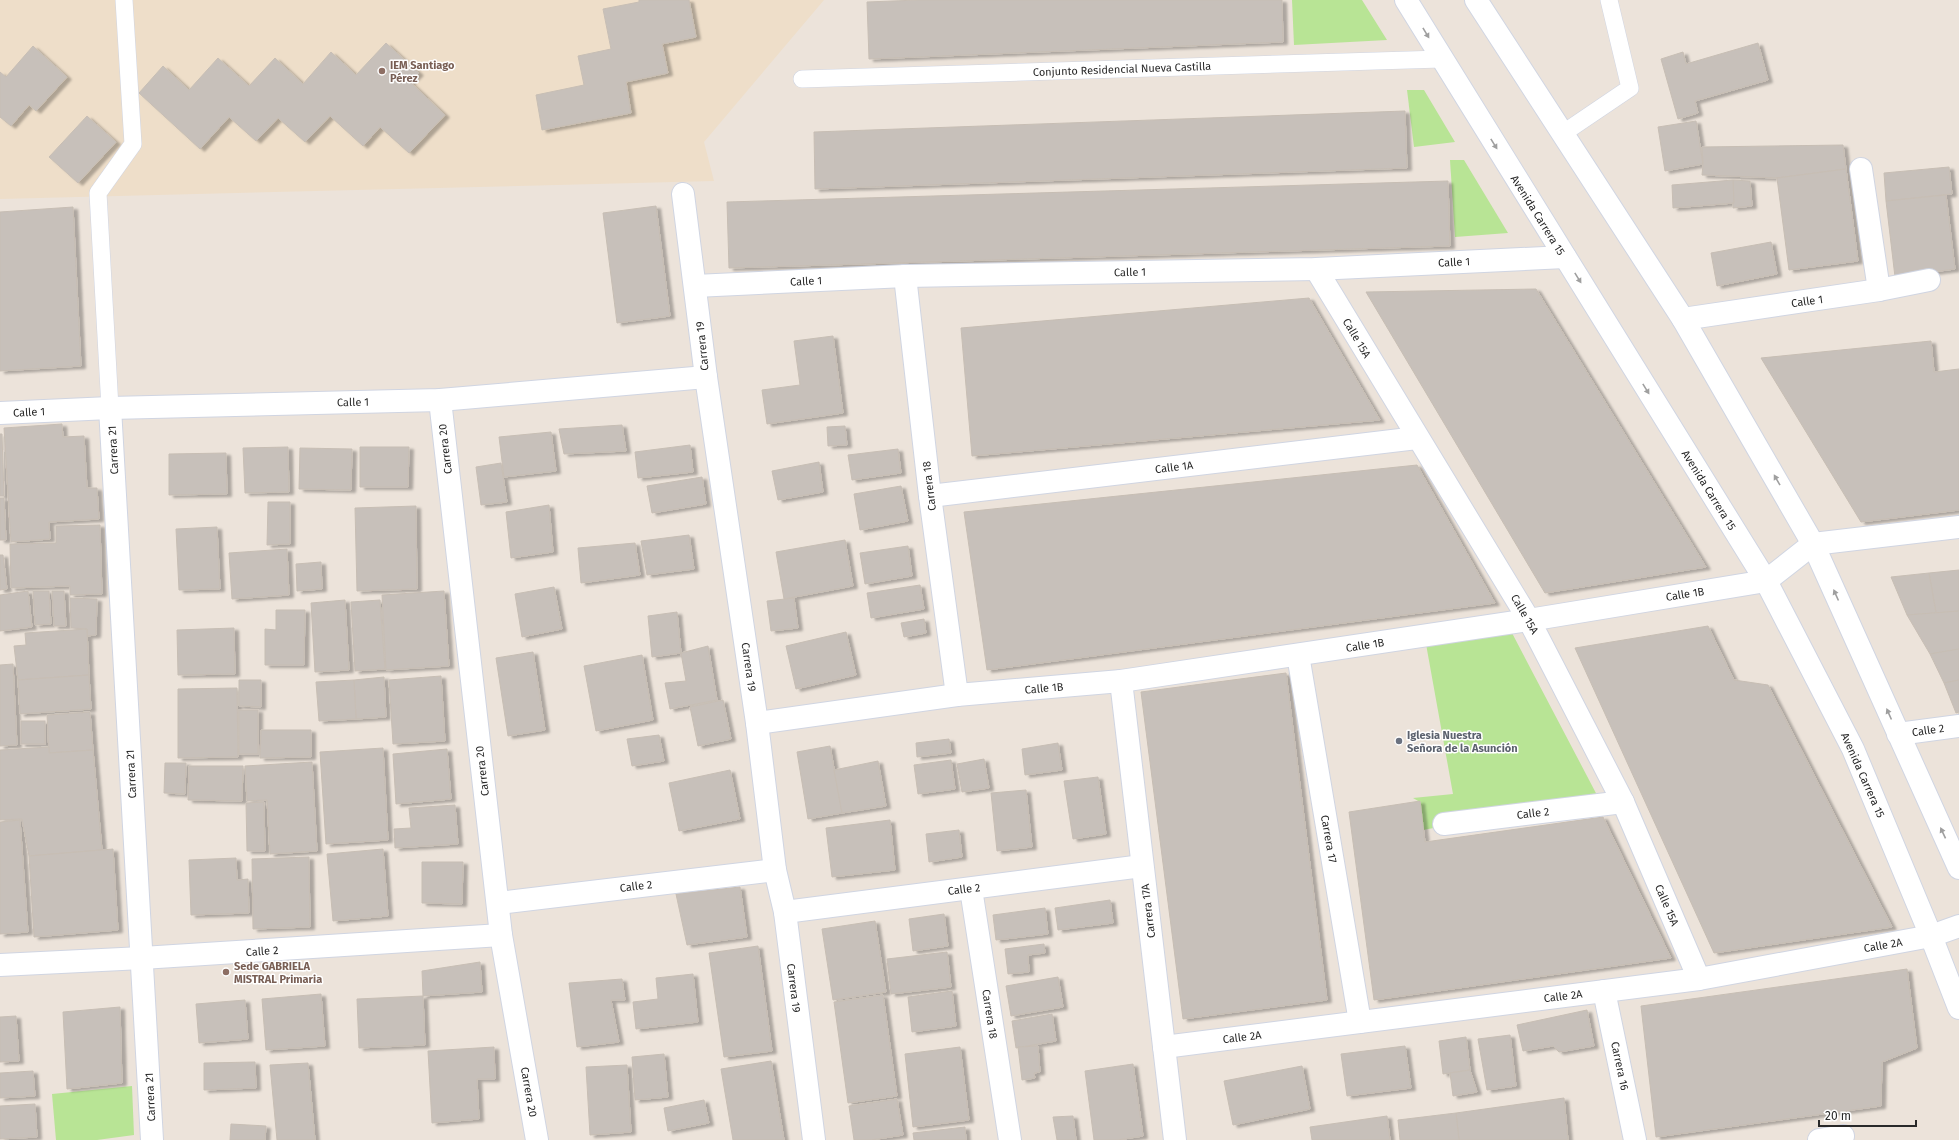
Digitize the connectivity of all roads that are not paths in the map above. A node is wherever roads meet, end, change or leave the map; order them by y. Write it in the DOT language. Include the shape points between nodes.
graph roads {
  1 [pos="124,0"];
  2 [pos="1406,0"];
  3 [pos="1476,0"];
  4 [pos="1609,0"];
  5 [pos="1441,59"];
  6 [pos="802,79"];
  7 [pos="1562,134"];
  8 [pos="1861,169"];
  9 [pos="683,194"];
  10 [pos="1565,257"];
  11 [pos="1316,269"];
  12 [pos="905,276"];
  13 [pos="1929,280"];
  14 [pos="696,286"];
  15 [pos="1879,290"];
  16 [pos="1683,319"];
  17 [pos="706,377"];
  18 [pos="440,400"];
  19 [pos="110,408"];
  20 [pos="0,413"];
  21 [pos="1417,438"];
  22 [pos="930,496"];
  23 [pos="1959,527"];
  24 [pos="1813,544"];
  25 [pos="1766,581"];
  26 [pos="1529,620"];
  27 [pos="1298,656"];
  28 [pos="1121,681"];
  29 [pos="957,695"];
  30 [pos="757,723"];
  31 [pos="1959,726"];
  32 [pos="1898,734"];
  33 [pos="1623,802"];
  34 [pos="1444,824"];
  35 [pos="1142,866"];
  36 [pos="1959,868"];
  37 [pos="775,870"];
  38 [pos="971,888"];
  39 [pos="498,903"];
  40 [pos="785,912"];
  41 [pos="1959,926"];
  42 [pos="501,935"];
  43 [pos="1931,936"];
  44 [pos="142,958"];
  45 [pos="0,965"];
  46 [pos="1699,979"];
  47 [pos="1604,991"];
  48 [pos="1959,1008"];
  49 [pos="1360,1022"];
  50 [pos="1164,1047"];
  51 [pos="1843,1136"];
  52 [pos="152,1140"];
  53 [pos="537,1140"];
  54 [pos="814,1140"];
  55 [pos="1010,1140"];
  56 [pos="1175,1140"];
  57 [pos="1635,1140"];
  58 [pos="1819,1140"];
  1 -- 19 [label="lane" via="133,144 98,193"];
  2 -- 5 [label="street, Avenida Carrera 15, one-way"];
  3 -- 7 [label="street"];
  4 -- 7 [label="lane" via="1630,88"];
  5 -- 6 [label="lane, Conjunto Residencial Nueva Castilla"];
  5 -- 10 [label="street, Avenida Carrera 15, one-way"];
  7 -- 16 [label="street"];
  8 -- 15 [label="street"];
  9 -- 14 [label="street, Carrera 19"];
  10 -- 11 [label="street, Calle 1"];
  10 -- 25 [label="street, Avenida Carrera 15, one-way"];
  11 -- 12 [label="street, Calle 1"];
  11 -- 21 [label="street, Calle 15A"];
  12 -- 14 [label="street, Calle 1"];
  12 -- 22 [label="street, Carrera 18"];
  13 -- 15 [label="street, Calle 1"];
  14 -- 17 [label="street, Carrera 19"];
  15 -- 16 [label="street, Calle 1"];
  24 -- 16 [label="street, one-way"];
  17 -- 18 [label="street, Calle 1"];
  17 -- 30 [label="street, Carrera 19"];
  18 -- 19 [label="street, Calle 1"];
  18 -- 39 [label="street, Carrera 20"];
  19 -- 20 [label="street, Calle 1"];
  19 -- 44 [label="street, Carrera 21"];
  21 -- 22 [label="street, Calle 1A"];
  21 -- 26 [label="street, Calle 15A"];
  22 -- 29 [label="street, Carrera 18"];
  23 -- 24 [label="street"];
  24 -- 25 [label="street, Calle 1B"];
  32 -- 24 [label="street, one-way"];
  25 -- 26 [label="street, Calle 1B"];
  25 -- 43 [label="street, Avenida Carrera 15" via="1853,749"];
  26 -- 27 [label="street, Calle 1B"];
  26 -- 33 [label="street, Calle 15A"];
  27 -- 28 [label="street, Calle 1B"];
  27 -- 49 [label="street, Carrera 17"];
  28 -- 29 [label="street, Calle 1B"];
  28 -- 35 [label="street, Carrera 17A"];
  29 -- 30 [label="street, Calle 1B"];
  30 -- 37 [label="street, Carrera 19"];
  31 -- 32 [label="street, Calle 2"];
  36 -- 32 [label="street, one-way"];
  33 -- 34 [label="street, Calle 2"];
  33 -- 46 [label="street, Calle 15A"];
  35 -- 38 [label="street, Calle 2"];
  35 -- 50 [label="street, Carrera 17A"];
  37 -- 39 [label="street, Calle 2"];
  37 -- 40 [label="street, Carrera 19"];
  38 -- 40 [label="street, Calle 2"];
  38 -- 55 [label="street, Carrera 18"];
  39 -- 42 [label="street, Carrera 20"];
  40 -- 54 [label="street, Carrera 19"];
  41 -- 43 [label="street, Calle 2A"];
  42 -- 44 [label="street, Calle 2"];
  42 -- 53 [label="street, Carrera 20"];
  43 -- 46 [label="street, Calle 2A"];
  43 -- 48 [label="street, Avenida Carrera 15"];
  44 -- 45 [label="street, Calle 2"];
  44 -- 52 [label="street, Carrera 21"];
  46 -- 47 [label="street, Calle 2A"];
  47 -- 49 [label="street, Calle 2A"];
  47 -- 57 [label="street, Carrera 16"];
  49 -- 50 [label="street, Calle 2A"];
  50 -- 56 [label="street, Carrera 17A"];
  51 -- 58 [label="street"];
}
